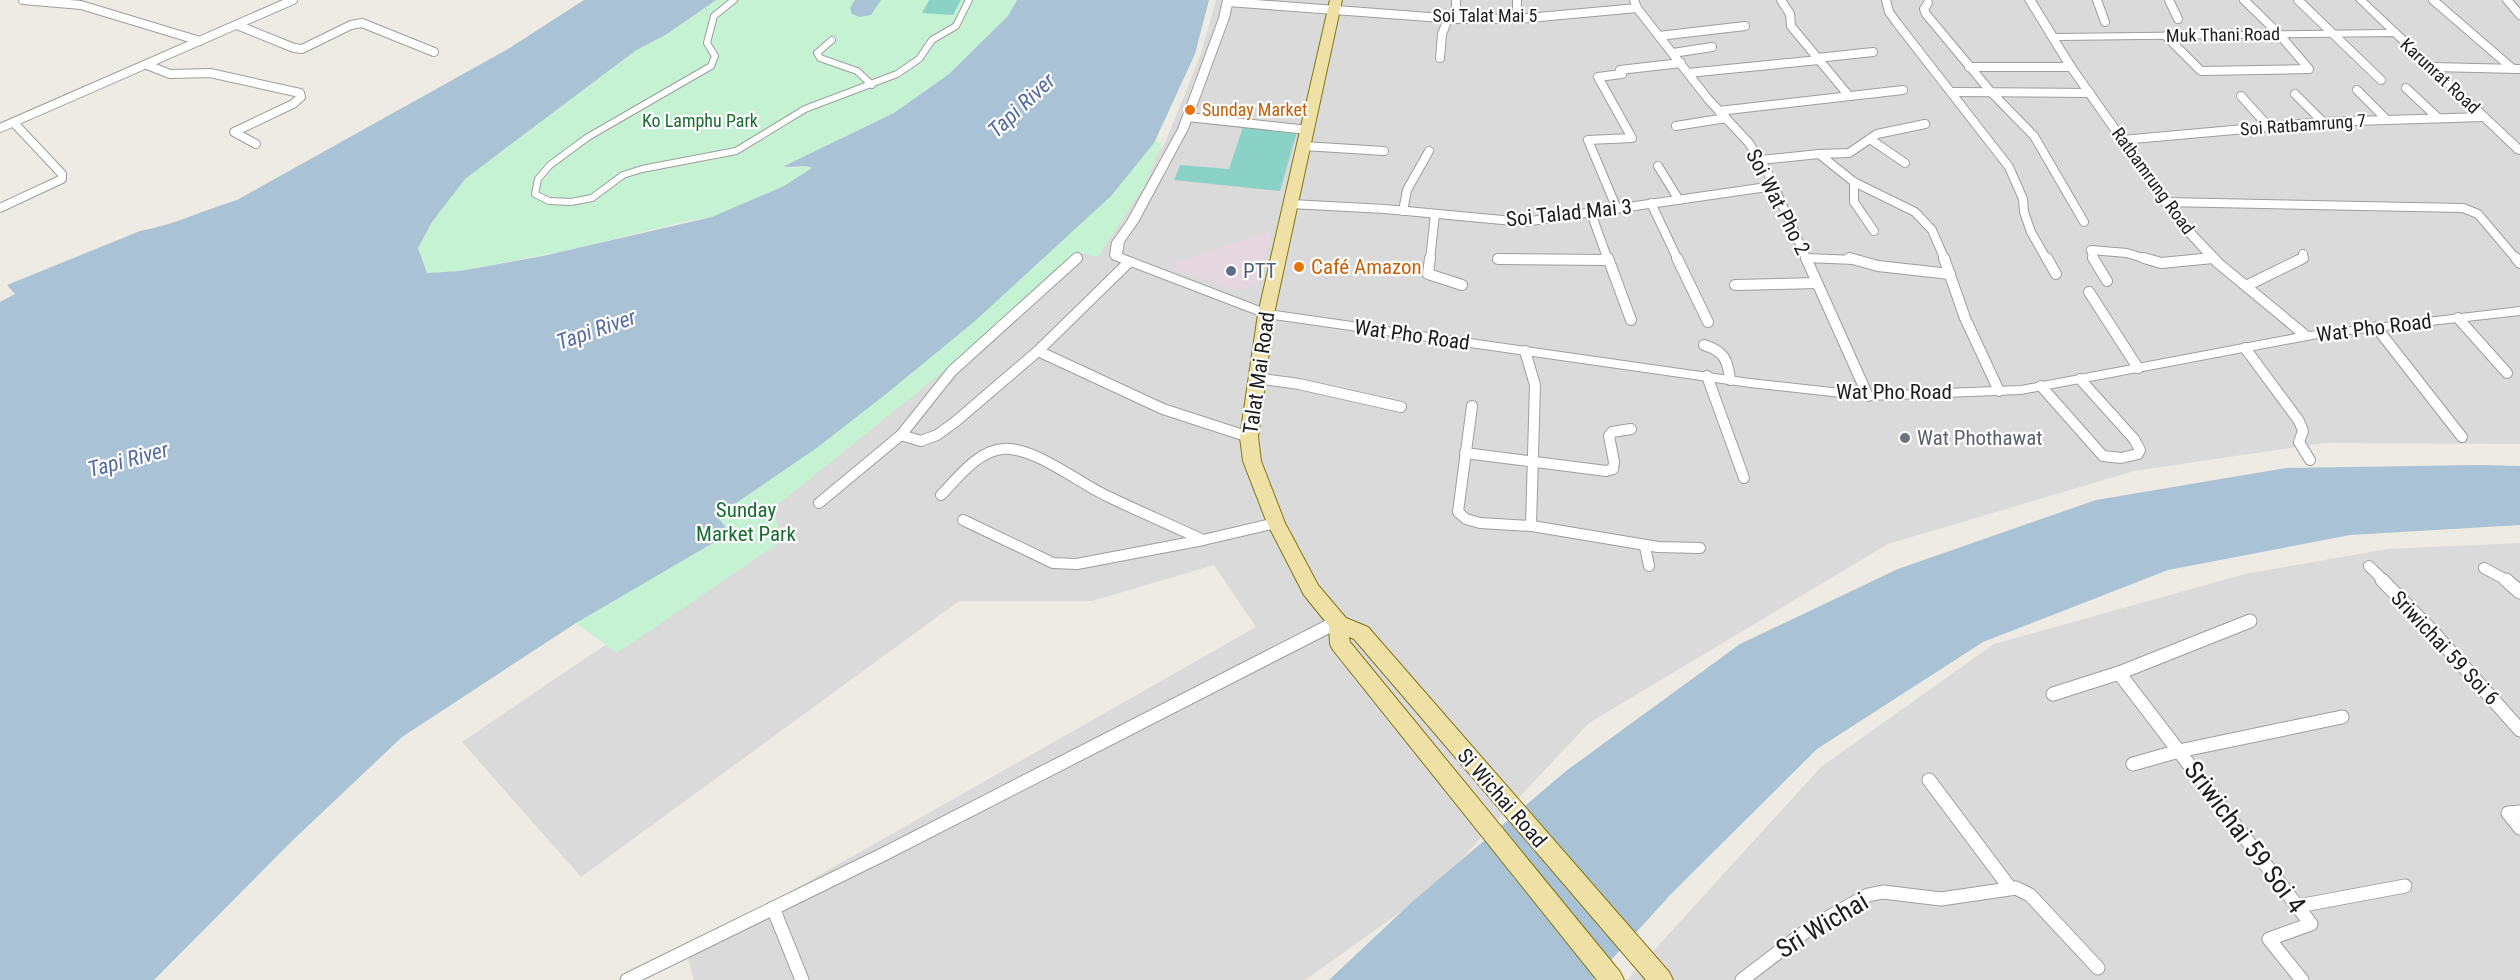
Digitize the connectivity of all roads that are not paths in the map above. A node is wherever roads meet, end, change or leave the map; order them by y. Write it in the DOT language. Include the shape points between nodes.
graph roads {
  1 [pos="23,0"];
  2 [pos="293,0"];
  3 [pos="734,0"];
  4 [pos="969,0"];
  5 [pos="1456,0"];
  6 [pos="1517,0"];
  7 [pos="1780,0"];
  8 [pos="1887,0"];
  9 [pos="2030,0"];
  10 [pos="2097,0"];
  11 [pos="2169,0"];
  12 [pos="2244,0"];
  13 [pos="2298,0"];
  14 [pos="2361,0"];
  15 [pos="2433,0"];
  16 [pos="2507,0"];
  17 [pos="34,1"];
  18 [pos="68,1"];
  19 [pos="1228,1"];
  20 [pos="1928,3"];
  21 [pos="1635,4"];
  22 [pos="1335,5"];
  23 [pos="2520,15"];
  24 [pos="1452,19"];
  25 [pos="1517,19"];
  26 [pos="2178,19"];
  27 [pos="2105,22"];
  28 [pos="237,24"];
  29 [pos="1745,26"];
  30 [pos="2334,33"];
  31 [pos="2394,33"];
  32 [pos="2279,34"];
  33 [pos="1659,36"];
  34 [pos="2166,36"];
  35 [pos="2053,37"];
  36 [pos="832,40"];
  37 [pos="200,41"];
  38 [pos="1712,47"];
  39 [pos="434,52"];
  40 [pos="1873,52"];
  41 [pos="1673,53"];
  42 [pos="1440,58"];
  43 [pos="1818,59"];
  44 [pos="1681,63"];
  45 [pos="147,65"];
  46 [pos="1969,67"];
  47 [pos="2071,67"];
  48 [pos="2432,67"];
  49 [pos="2516,69"];
  50 [pos="1688,73"];
  51 [pos="2381,80"];
  52 [pos="872,85"];
  53 [pos="2406,88"];
  54 [pos="1903,90"];
  55 [pos="2357,90"];
  56 [pos="1952,92"];
  57 [pos="1991,92"];
  58 [pos="2090,93"];
  59 [pos="2295,93"];
  60 [pos="1849,96"];
  61 [pos="2241,96"];
  62 [pos="1723,115"];
  63 [pos="1188,117"];
  64 [pos="2484,117"];
  65 [pos="2438,118"];
  66 [pos="2386,119"];
  67 [pos="2323,122"];
  68 [pos="14,123"];
  69 [pos="1926,124"];
  70 [pos="1676,126"];
  71 [pos="2268,126"];
  72 [pos="0,128"];
  73 [pos="1308,130"];
  74 [pos="1870,139"];
  75 [pos="2122,140"];
  76 [pos="256,144"];
  77 [pos="1304,146"];
  78 [pos="1384,151"];
  79 [pos="1429,151"];
  80 [pos="2520,151"];
  81 [pos="1819,154"];
  82 [pos="1760,160"];
  83 [pos="1905,163"];
  84 [pos="1658,166"];
  85 [pos="1854,182"];
  86 [pos="1774,186"];
  87 [pos="1679,200"];
  88 [pos="2165,202"];
  89 [pos="1651,203"];
  90 [pos="1291,204"];
  91 [pos="0,208"];
  92 [pos="1617,209"];
  93 [pos="1402,211"];
  94 [pos="1591,213"];
  95 [pos="1435,214"];
  96 [pos="2084,222"];
  97 [pos="1874,231"];
  98 [pos="2303,254"];
  99 [pos="1077,258"];
  100 [pos="1806,258"];
  101 [pos="2214,258"];
  102 [pos="1498,259"];
  103 [pos="1608,260"];
  104 [pos="1129,262"];
  105 [pos="2520,263"];
  106 [pos="1950,274"];
  107 [pos="2056,274"];
  108 [pos="2107,281"];
  109 [pos="1817,284"];
  110 [pos="1462,285"];
  111 [pos="1735,285"];
  112 [pos="2246,286"];
  113 [pos="2089,292"];
  114 [pos="2519,313"];
  115 [pos="1266,314"];
  116 [pos="2458,318"];
  117 [pos="1631,320"];
  118 [pos="1708,322"];
  119 [pos="2376,327"];
  120 [pos="2306,336"];
  121 [pos="1704,345"];
  122 [pos="2245,348"];
  123 [pos="1038,351"];
  124 [pos="1525,351"];
  125 [pos="2138,368"];
  126 [pos="2507,373"];
  127 [pos="1707,376"];
  128 [pos="1256,378"];
  129 [pos="2080,379"];
  130 [pos="1730,380"];
  131 [pos="2041,386"];
  132 [pos="2000,391"];
  133 [pos="1868,396"];
  134 [pos="1472,406"];
  135 [pos="1401,407"];
  136 [pos="1631,429"];
  137 [pos="901,435"];
  138 [pos="1249,437"];
  139 [pos="2463,437"];
  140 [pos="1466,453"];
  141 [pos="2310,460"];
  142 [pos="1533,461"];
  143 [pos="1744,478"];
  144 [pos="941,495"];
  145 [pos="819,502"];
  146 [pos="963,520"];
  147 [pos="1276,523"];
  148 [pos="1531,525"];
  149 [pos="1203,540"];
  150 [pos="1645,547"];
  151 [pos="1700,548"];
  152 [pos="1649,566"];
  153 [pos="2369,566"];
  154 [pos="2484,568"];
  155 [pos="2520,592"];
  156 [pos="2250,621"];
  157 [pos="1338,623"];
  158 [pos="2119,673"];
  159 [pos="2053,694"];
  160 [pos="2342,717"];
  161 [pos="2520,730"];
  162 [pos="2179,751"];
  163 [pos="2133,765"];
  164 [pos="1929,780"];
  165 [pos="2520,812"];
  166 [pos="2520,828"];
  167 [pos="2405,886"];
  168 [pos="2013,888"];
  169 [pos="2298,906"];
  170 [pos="773,908"];
  171 [pos="2098,968"];
  172 [pos="1659,978"];
  173 [pos="627,980"];
  174 [pos="802,980"];
  175 [pos="1612,980"];
  176 [pos="1742,980"];
  177 [pos="2302,980"];
  1 -- 17 [label="street"];
  2 -- 28 [label="street"];
  3 -- 52 [label="street" via="714,16 706,43 715,56 711,66 588,137 550,165 538,180 535,194 549,201 592,198 623,175 736,151 805,109"];
  4 -- 52 [label="street" via="956,26 932,40 919,59"];
  5 -- 24 [label="street"];
  6 -- 25 [label="street"];
  7 -- 43 [label="street" via="1790,14 1791,26"];
  8 -- 56 [label="street" via="1893,17"];
  9 -- 35 [label="street, Ratbamrung Road"];
  10 -- 27 [label="street"];
  11 -- 26 [label="street"];
  12 -- 32 [label="street"];
  13 -- 30 [label="street"];
  14 -- 31 [label="street, Karunrat Road"];
  15 -- 49 [label="street"];
  16 -- 23 [label="street"];
  17 -- 18 [label="street"];
  18 -- 37 [label="street"];
  19 -- 22 [label="street, Soi Talat Mai 5"];
  19 -- 63 [label="street"];
  20 -- 46 [label="street" via="1926,14"];
  21 -- 25 [label="street, Soi Talat Mai 5"];
  21 -- 33 [label="street, Soi Wat Pho 2"];
  22 -- 24 [label="street, Soi Talat Mai 5"];
  22 -- 73 [label="main road, Talat Mai Road"];
  24 -- 25 [label="street, Soi Talat Mai 5"];
  24 -- 42 [label="street" via="1442,34"];
  28 -- 37 [label="street"];
  28 -- 39 [label="street" via="302,49 362,23"];
  29 -- 33 [label="street"];
  30 -- 31 [label="street, Muk Thani Road"];
  30 -- 32 [label="street, Muk Thani Road"];
  30 -- 51 [label="street"];
  31 -- 48 [label="street, Karunrat Road"];
  32 -- 34 [label="street, Muk Thani Road"];
  32 -- 34 [label="street" via="2309,69 2201,71"];
  33 -- 41 [label="street, Soi Wat Pho 2"];
  34 -- 35 [label="street, Muk Thani Road"];
  35 -- 47 [label="street, Ratbamrung Road"];
  36 -- 52 [label="street" via="817,53 820,58 857,71"];
  37 -- 45 [label="street"];
  38 -- 41 [label="street"];
  40 -- 43 [label="street"];
  41 -- 44 [label="street, Soi Wat Pho 2"];
  43 -- 50 [label="street"];
  43 -- 60 [label="street"];
  44 -- 50 [label="street, Soi Wat Pho 2"];
  44 -- 92 [label="street" via="1620,70 1622,74 1598,77 1632,138 1588,140"];
  45 -- 68 [label="street"];
  45 -- 76 [label="street" via="170,74 210,72 300,93 301,98 293,104 234,132"];
  46 -- 47 [label="street"];
  46 -- 57 [label="street"];
  47 -- 58 [label="street, Ratbamrung Road"];
  48 -- 49 [label="street"];
  48 -- 64 [label="street, Karunrat Road"];
  50 -- 62 [label="street, Soi Wat Pho 2"];
  53 -- 65 [label="street"];
  54 -- 60 [label="street"];
  55 -- 66 [label="street"];
  56 -- 57 [label="street"];
  56 -- 107 [label="street" via="2009,167 2023,199 2031,232"];
  57 -- 58 [label="street"];
  57 -- 96 [label="street" via="2034,136"];
  58 -- 75 [label="street, Ratbamrung Road"];
  59 -- 67 [label="street"];
  60 -- 62 [label="street"];
  61 -- 71 [label="street"];
  62 -- 70 [label="street"];
  62 -- 82 [label="street, Soi Wat Pho 2"];
  63 -- 73 [label="street"];
  63 -- 104 [label="street" via="1118,242 1116,256"];
  64 -- 65 [label="street, Soi Ratbamrung 7"];
  64 -- 80 [label="street, Karunrat Road"];
  65 -- 66 [label="street, Soi Ratbamrung 7"];
  66 -- 67 [label="street, Soi Ratbamrung 7"];
  67 -- 71 [label="street, Soi Ratbamrung 7"];
  68 -- 72 [label="street"];
  68 -- 91 [label="street" via="62,178"];
  69 -- 74 [label="street" via="1885,131"];
  71 -- 75 [label="street, Soi Ratbamrung 7"];
  73 -- 77 [label="main road, Talat Mai Road"];
  74 -- 81 [label="street" via="1850,153"];
  74 -- 83 [label="street"];
  75 -- 88 [label="street, Ratbamrung Road"];
  77 -- 78 [label="street"];
  77 -- 90 [label="main road, Talat Mai Road"];
  79 -- 93 [label="street" via="1407,190"];
  81 -- 82 [label="street"];
  81 -- 85 [label="street"];
  82 -- 86 [label="street, Soi Wat Pho 2"];
  84 -- 87 [label="street"];
  85 -- 97 [label="street" via="1854,205"];
  85 -- 106 [label="street" via="1926,222"];
  86 -- 87 [label="street, Soi Talad Mai 3"];
  86 -- 100 [label="street, Soi Wat Pho 2"];
  87 -- 89 [label="street, Soi Talad Mai 3"];
  88 -- 101 [label="street, Ratbamrung Road"];
  88 -- 105 [label="street" via="2463,208 2478,214"];
  89 -- 92 [label="street, Soi Talad Mai 3"];
  89 -- 118 [label="street"];
  90 -- 93 [label="street, Soi Talad Mai 3"];
  90 -- 115 [label="main road, Talat Mai Road"];
  92 -- 94 [label="street, Soi Talad Mai 3"];
  93 -- 95 [label="street, Soi Talad Mai 3"];
  94 -- 95 [label="street, Soi Talad Mai 3" via="1524,222"];
  94 -- 103 [label="street"];
  95 -- 110 [label="street" via="1428,274"];
  98 -- 112 [label="street" via="2303,258"];
  99 -- 137 [label="street" via="952,371"];
  100 -- 106 [label="street" via="1849,258 1889,268"];
  100 -- 109 [label="street, Soi Wat Pho 2"];
  101 -- 108 [label="street" via="2160,263 2124,252 2091,249"];
  101 -- 112 [label="street, Ratbamrung Road"];
  102 -- 103 [label="street"];
  103 -- 117 [label="street"];
  104 -- 115 [label="street, Wat Pho Road"];
  104 -- 123 [label="street"];
  106 -- 132 [label="street" via="1965,318"];
  109 -- 111 [label="street"];
  109 -- 133 [label="street, Soi Wat Pho 2"];
  112 -- 120 [label="street, Ratbamrung Road"];
  113 -- 125 [label="street"];
  114 -- 116 [label="street, Wat Pho Road"];
  115 -- 124 [label="street, Wat Pho Road"];
  115 -- 128 [label="main road, Talat Mai Road"];
  116 -- 119 [label="street, Wat Pho Road"];
  116 -- 126 [label="street"];
  119 -- 120 [label="street, Wat Pho Road"];
  119 -- 139 [label="street"];
  120 -- 122 [label="street, Wat Pho Road"];
  121 -- 130 [label="street" via="1728,358"];
  122 -- 125 [label="street, Wat Pho Road"];
  122 -- 141 [label="street" via="2299,421 2303,431 2300,442"];
  123 -- 137 [label="street" via="937,435 921,441"];
  123 -- 138 [label="street" via="1163,409"];
  124 -- 127 [label="street, Wat Pho Road"];
  124 -- 142 [label="street" via="1535,386"];
  125 -- 129 [label="street, Wat Pho Road"];
  127 -- 130 [label="street, Wat Pho Road"];
  127 -- 143 [label="street"];
  128 -- 135 [label="street"];
  128 -- 138 [label="main road, Talat Mai Road"];
  129 -- 131 [label="street, Wat Pho Road"];
  129 -- 131 [label="street" via="2134,440 2140,450 2138,454 2121,458 2103,456"];
  130 -- 133 [label="street, Wat Pho Road"];
  131 -- 132 [label="street, Wat Pho Road"];
  132 -- 133 [label="street, Wat Pho Road"];
  134 -- 140 [label="street"];
  136 -- 142 [label="street" via="1609,436 1613,469"];
  137 -- 145 [label="street"];
  138 -- 147 [label="main road, Talat Mai Road" via="1252,461"];
  140 -- 142 [label="street"];
  140 -- 148 [label="street" via="1458,512 1462,518"];
  142 -- 148 [label="street"];
  144 -- 149 [label="street" via="982,457 1005,448 1023,452 1093,490"];
  146 -- 149 [label="street" via="1053,563 1077,564"];
  147 -- 149 [label="street"];
  147 -- 157 [label="main road, Talat Mai Road" via="1311,590"];
  148 -- 150 [label="street"];
  150 -- 151 [label="street"];
  150 -- 152 [label="street"];
  153 -- 161 [label="street, Sriwichai 59 Soi 6"];
  154 -- 155 [label="street" via="2503,577"];
  156 -- 158 [label="street"];
  157 -- 170 [label="street"];
  157 -- 172 [label="main road, Si Wichai Road" via="1361,633"];
  157 -- 175 [label="main road, Si Wichai Road" via="1341,644"];
  158 -- 159 [label="street"];
  158 -- 162 [label="street, Sriwichai 59 Soi 4"];
  160 -- 162 [label="street"];
  162 -- 163 [label="street"];
  162 -- 169 [label="street, Sriwichai 59 Soi 4"];
  164 -- 168 [label="street"];
  165 -- 166 [label="street" via="2508,813"];
  167 -- 169 [label="street"];
  168 -- 171 [label="street" via="2030,895"];
  168 -- 176 [label="street, Sri Wichai" via="1950,898 1883,892 1863,896 1784,947"];
  169 -- 177 [label="street, Sriwichai 59 Soi 4" via="2311,924 2269,939"];
  170 -- 173 [label="street"];
  170 -- 174 [label="street"];
}
